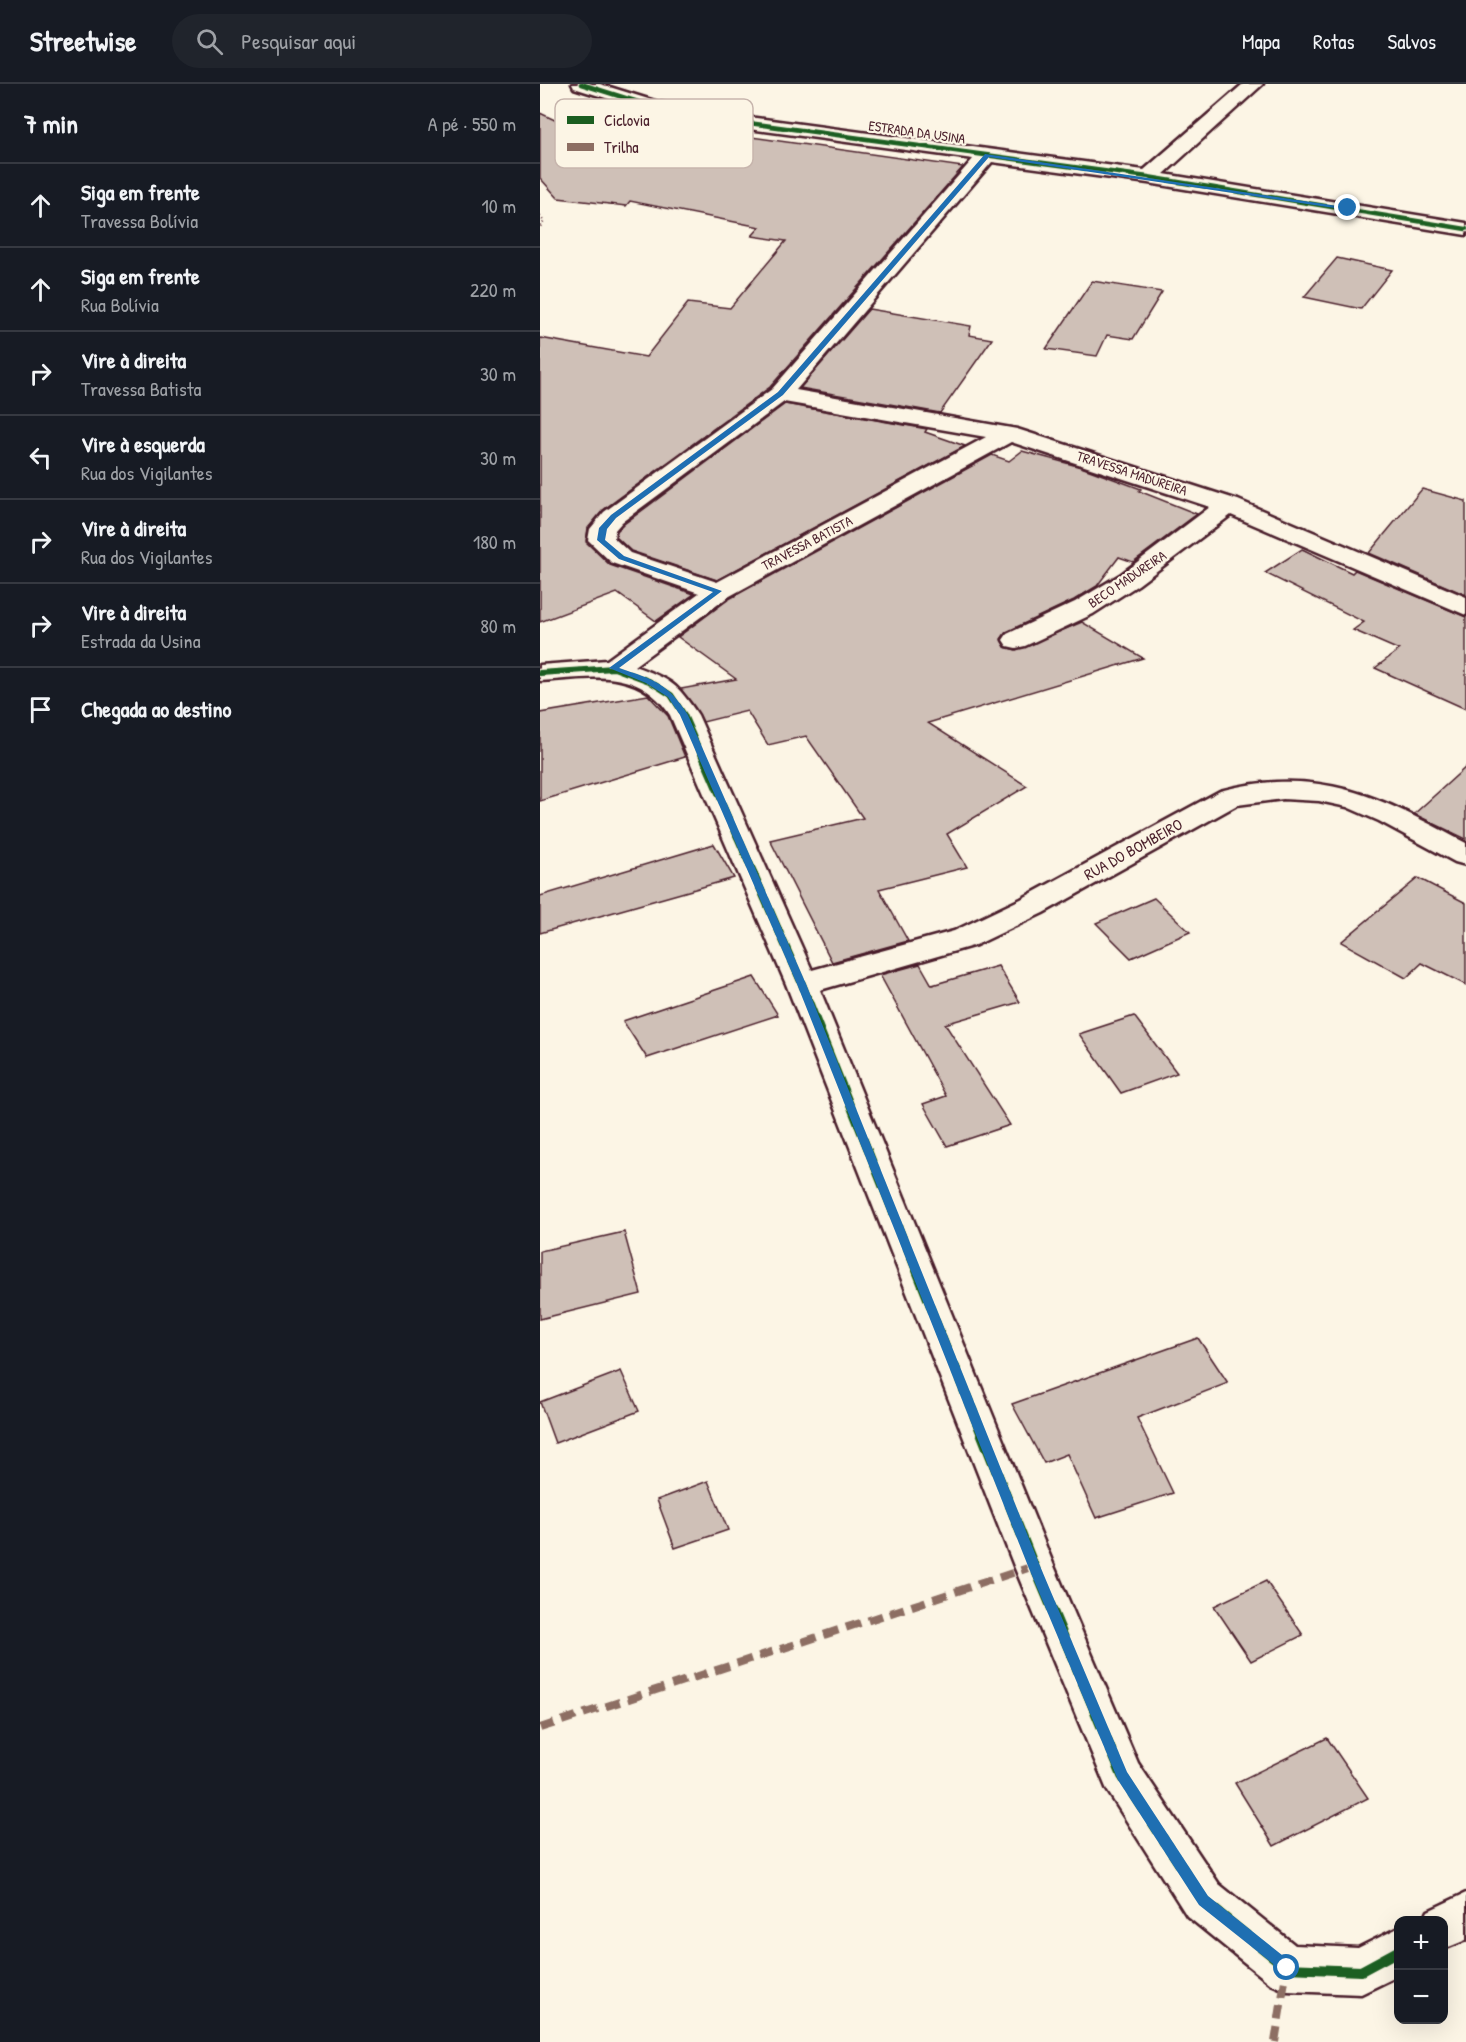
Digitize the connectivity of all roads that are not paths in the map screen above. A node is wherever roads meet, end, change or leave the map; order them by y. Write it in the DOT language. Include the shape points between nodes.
graph roads {
  1 [pos="581,84"];
  2 [pos="1254,84"];
  3 [pos="629,99"];
  4 [pos="753,124"];
  5 [pos="987,155"];
  6 [pos="1148,177"];
  7 [pos="1466,229"];
  8 [pos="780,394"];
  9 [pos="1009,434"];
  10 [pos="1229,505"];
  11 [pos="719,591"];
  12 [pos="1466,607"];
  13 [pos="1016,640"];
  14 [pos="614,668"];
  15 [pos="540,673"];
  16 [pos="1466,855"];
  17 [pos="802,984"];
  18 [pos="1466,1915"];
  19 [pos="1448,1924"];
  20 [pos="1394,1953"];
  1 -- 3 [label="street, ESTRADA DA USINA"];
  2 -- 6 [label="street"];
  4 -- 5 [label="street, ESTRADA DA USINA"];
  5 -- 6 [label="street, ESTRADA DA USINA"];
  5 -- 8 [label="street"];
  6 -- 7 [label="street, ESTRADA DA USINA"];
  8 -- 9 [label="street, TRAVESSA MADUREIRA"];
  8 -- 11 [label="street" via="603,528 601,540 621,558"];
  9 -- 10 [label="street, TRAVESSA MADUREIRA"];
  9 -- 11 [label="street, TRAVESSA BATISTA"];
  10 -- 12 [label="street, TRAVESSA MADUREIRA"];
  10 -- 13 [label="street, BECO MADUREIRA" via="1129,580 1084,608"];
  11 -- 14 [label="street, TRAVESSA BATISTA"];
  14 -- 15 [label="street"];
  14 -- 17 [label="street" via="649,681 671,695 684,715"];
  16 -- 17 [label="street, RUA DO BOMBEIRO" via="1355,800 1283,790 1230,797 1032,906 965,938"];
  17 -- 20 [label="street" via="1122,1776 1203,1900 1287,1968 1361,1971"];
  18 -- 19 [label="street"];
}
